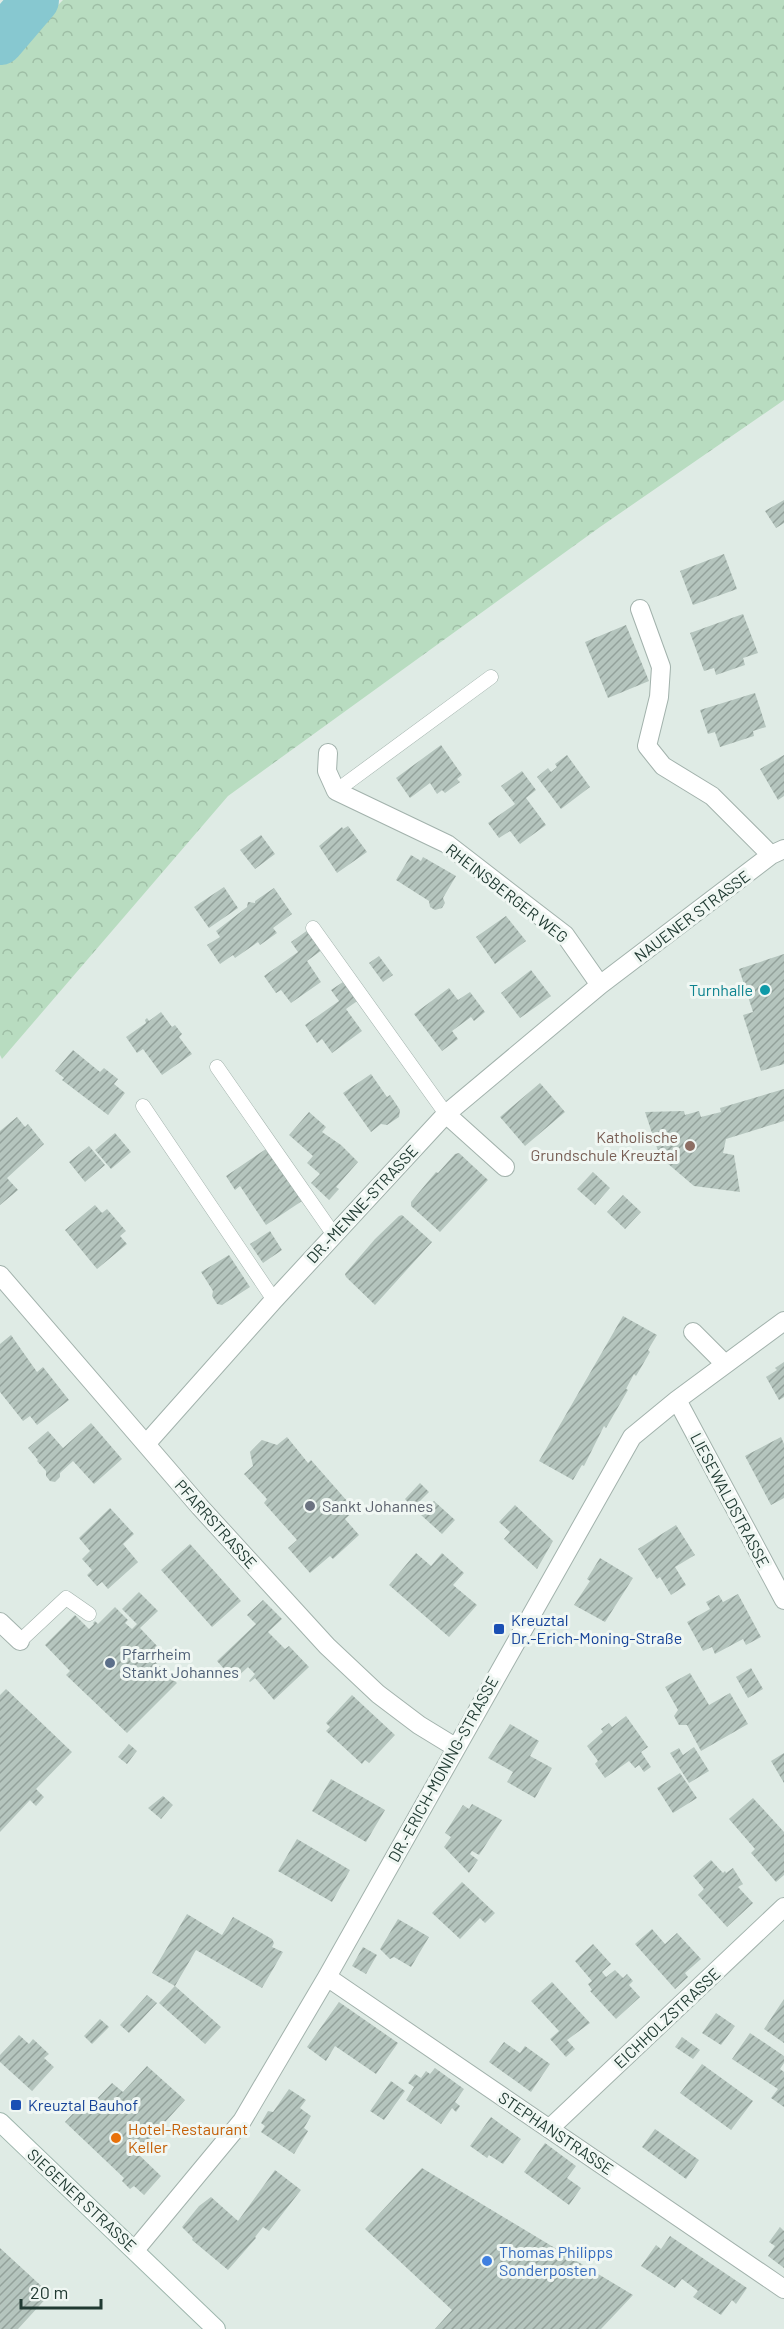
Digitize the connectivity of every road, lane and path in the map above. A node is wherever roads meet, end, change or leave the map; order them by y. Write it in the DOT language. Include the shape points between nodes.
graph roads {
  1 [pos="640,609"];
  2 [pos="491,677"];
  3 [pos="328,753"];
  4 [pos="336,791"];
  5 [pos="778,852"];
  6 [pos="313,928"];
  7 [pos="600,986"];
  8 [pos="217,1067"];
  9 [pos="143,1106"];
  10 [pos="446,1114"];
  11 [pos="505,1167"];
  12 [pos="334,1235"];
  13 [pos="0,1275"];
  14 [pos="274,1300"];
  15 [pos="784,1321"];
  16 [pos="693,1332"];
  17 [pos="725,1364"];
  18 [pos="677,1400"];
  19 [pos="146,1444"];
  20 [pos="784,1600"];
  21 [pos="89,1614"];
  22 [pos="0,1623"];
  23 [pos="20,1641"];
  24 [pos="455,1747"];
  25 [pos="784,1907"];
  26 [pos="327,1977"];
  27 [pos="0,2122"];
  28 [pos="549,2129"];
  29 [pos="135,2250"];
  30 [pos="784,2289"];
  31 [pos="216,2329"];
  1 -- 5 [label="street" via="661,667 659,697 647,746 663,766 712,796"];
  2 -- 4 [label="lane"];
  3 -- 4 [label="street" via="327,771"];
  4 -- 7 [label="street, RHEINSBERGER WEG" via="447,844 565,935"];
  5 -- 7 [label="street, NAUENER STRASSE"];
  6 -- 10 [label="lane"];
  7 -- 10 [label="street, DR.-MENNE-STRASSE"];
  8 -- 12 [label="lane"];
  9 -- 14 [label="lane"];
  10 -- 11 [label="street"];
  10 -- 12 [label="street, DR.-MENNE-STRASSE"];
  12 -- 14 [label="street, DR.-MENNE-STRASSE"];
  13 -- 19 [label="street, PFARRSTRASSE"];
  14 -- 19 [label="street, DR.-MENNE-STRASSE"];
  15 -- 17 [label="street, DR.-ERICH-MONING-STRASSE"];
  16 -- 17 [label="street"];
  17 -- 18 [label="street, DR.-ERICH-MONING-STRASSE"];
  18 -- 20 [label="street, LIESEWALDSTRASSE"];
  18 -- 24 [label="street, DR.-ERICH-MONING-STRASSE" via="632,1437"];
  19 -- 24 [label="street, PFARRSTRASSE" via="327,1646 378,1694"];
  21 -- 23 [label="lane" via="66,1598"];
  22 -- 23 [label="street"];
  24 -- 26 [label="street, DR.-ERICH-MONING-STRASSE"];
  25 -- 28 [label="street, EICHHOLZSTRASSE"];
  26 -- 28 [label="street, STEPHANSTRASSE"];
  26 -- 29 [label="street, DR.-ERICH-MONING-STRASSE" via="242,2121"];
  27 -- 29 [label="street, SIEGENER STRASSE"];
  28 -- 30 [label="street, STEPHANSTRASSE"];
  29 -- 31 [label="street, SIEGENER STRASSE"];
}
